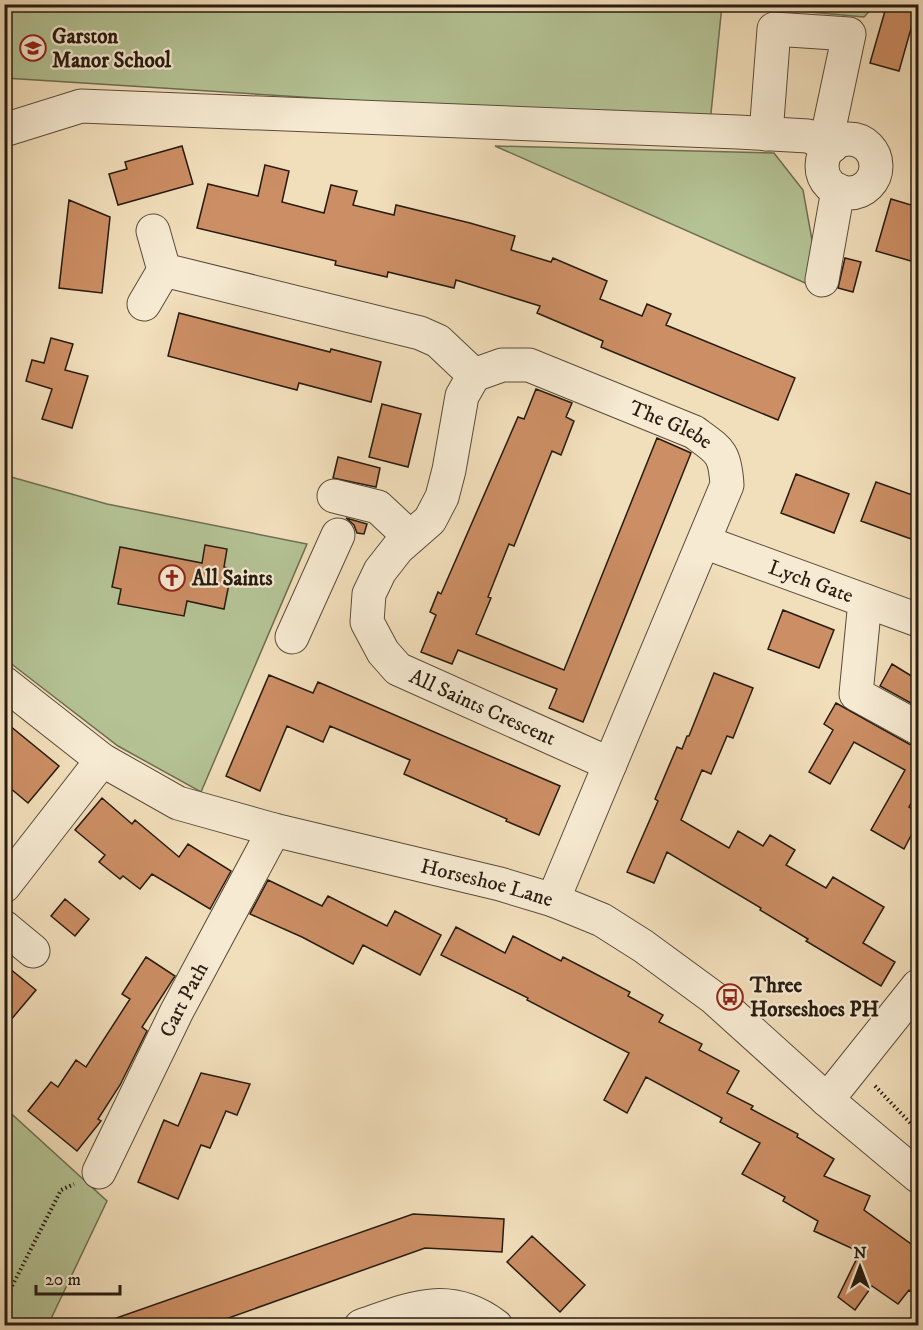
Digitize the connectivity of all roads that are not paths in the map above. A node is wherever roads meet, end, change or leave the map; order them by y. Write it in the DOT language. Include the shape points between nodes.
graph roads {
  1 [pos="4,130"];
  2 [pos="766,134"];
  3 [pos="832,146"];
  4 [pos="838,190"];
  5 [pos="153,231"];
  6 [pos="164,270"];
  7 [pos="822,280"];
  8 [pos="144,304"];
  9 [pos="474,375"];
  10 [pos="334,496"];
  11 [pos="338,535"];
  12 [pos="410,537"];
  13 [pos="704,542"];
  14 [pos="318,582"];
  15 [pos="865,601"];
  16 [pos="368,602"];
  17 [pos="918,620"];
  18 [pos="292,637"];
  19 [pos="4,683"];
  20 [pos="918,728"];
  21 [pos="102,760"];
  22 [pos="610,764"];
  23 [pos="274,830"];
  24 [pos="4,886"];
  25 [pos="553,900"];
  26 [pos="4,927"];
  27 [pos="33,951"];
  28 [pos="918,986"];
  29 [pos="827,1100"];
  30 [pos="99,1172"];
  31 [pos="918,1176"];
  32 [pos="360,1326"];
  33 [pos="496,1326"];
  1 -- 2 [label="street" via="81,106"];
  2 -- 3 [label="street" via="808,136"];
  2 -- 3 [label="street" via="774,29 849,34 829,128"];
  3 -- 4 [label="street" via="825,155 823,172"];
  3 -- 4 [label="street" via="844,140 861,142 869,148 876,164 871,182 864,188 847,193"];
  4 -- 7 [label="street"];
  5 -- 6 [label="street"];
  6 -- 8 [label="street"];
  6 -- 9 [label="street" via="420,333 438,341"];
  9 -- 12 [label="street, All Saints Crescent" via="462,396 442,497 430,520"];
  9 -- 13 [label="street, The Glebe" via="502,365 529,365 694,432 725,461 727,485"];
  10 -- 12 [label="street" via="378,507"];
  11 -- 14 [label="street"];
  12 -- 16 [label="street, All Saints Crescent" via="380,570"];
  13 -- 15 [label="street, Lych Gate"];
  13 -- 22 [label="street, The Glebe"];
  14 -- 16 [label="street"];
  14 -- 18 [label="street"];
  15 -- 17 [label="street, Lych Gate"];
  15 -- 20 [label="street" via="856,694"];
  16 -- 22 [label="street, All Saints Crescent" via="367,622 383,652 398,669"];
  19 -- 21 [label="street, Horseshoe Lane"];
  21 -- 23 [label="street, Horseshoe Lane" via="178,803"];
  21 -- 24 [label="street"];
  22 -- 25 [label="street, The Glebe"];
  23 -- 25 [label="street, Horseshoe Lane"];
  23 -- 30 [label="street, Cart Path" via="177,1011"];
  25 -- 29 [label="street, Horseshoe Lane" via="602,920 643,945 714,998"];
  26 -- 27 [label="street"];
  28 -- 29 [label="street"];
  29 -- 31 [label="street, Horseshoe Lane"];
  32 -- 33 [label="street" via="415,1307 449,1305 482,1315"];
}
